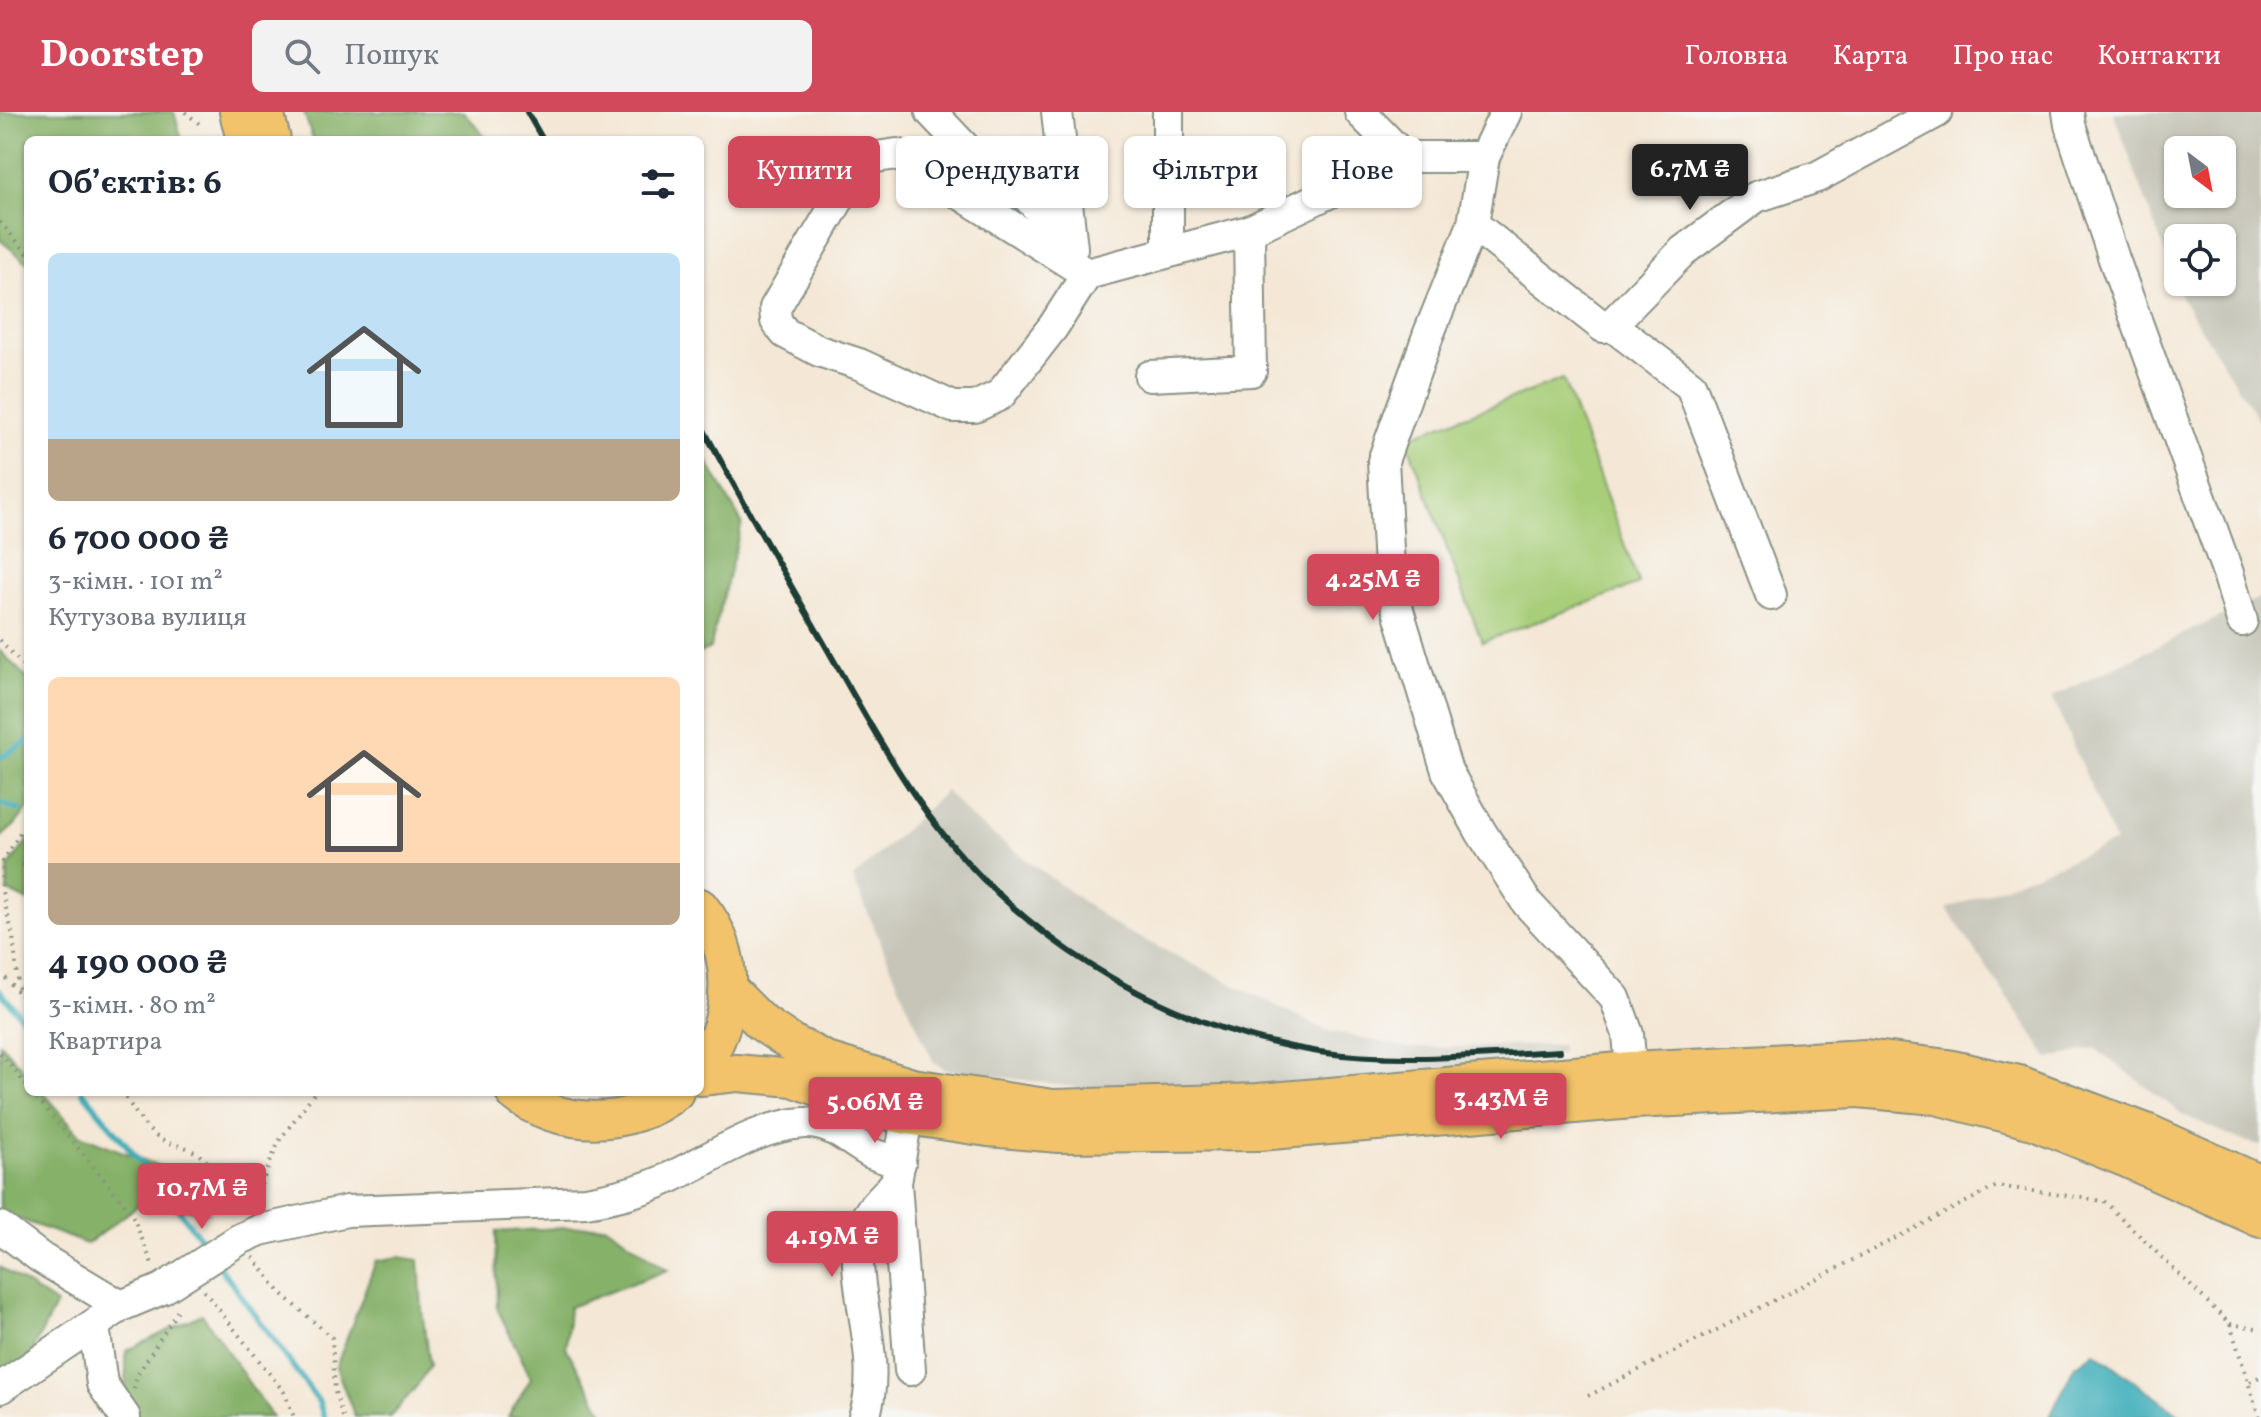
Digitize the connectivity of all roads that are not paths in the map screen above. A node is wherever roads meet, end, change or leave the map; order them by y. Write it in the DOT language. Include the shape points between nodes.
graph roads {
  1 [pos="238,112"];
  2 [pos="265,112"];
  3 [pos="931,112"];
  4 [pos="1057,112"];
  5 [pos="1168,112"];
  6 [pos="1360,112"];
  7 [pos="1506,112"];
  8 [pos="1937,112"];
  9 [pos="2068,112"];
  10 [pos="244,136"];
  11 [pos="271,136"];
  12 [pos="1383,136"];
  13 [pos="1422,157"];
  14 [pos="1484,157"];
  15 [pos="1302,206"];
  16 [pos="1473,224"];
  17 [pos="1249,231"];
  18 [pos="1070,244"];
  19 [pos="1168,252"];
  20 [pos="1087,274"];
  21 [pos="1611,325"];
  22 [pos="1150,376"];
  23 [pos="1771,595"];
  24 [pos="2242,621"];
  25 [pos="704,912"];
  26 [pos="728,989"];
  27 [pos="704,1061"];
  28 [pos="704,1077"];
  29 [pos="1632,1085"];
  30 [pos="519,1096"];
  31 [pos="671,1096"];
  32 [pos="910,1102"];
  33 [pos="898,1173"];
  34 [pos="2261,1184"];
  35 [pos="2261,1219"];
  36 [pos="0,1227"];
  37 [pos="121,1306"];
  38 [pos="94,1326"];
  39 [pos="910,1370"];
  40 [pos="0,1388"];
  41 [pos="124,1416"];
  42 [pos="864,1417"];
  1 -- 10 [label="main road"];
  2 -- 11 [label="main road"];
  3 -- 18 [label="street" via="970,153 1027,196"];
  4 -- 18 [label="street"];
  5 -- 19 [label="street"];
  6 -- 12 [label="street"];
  7 -- 14 [label="street"];
  8 -- 21 [label="street" via="1817,177 1756,197 1683,251"];
  9 -- 24 [label="street" via="2114,259"];
  13 -- 14 [label="street"];
  14 -- 16 [label="street"];
  15 -- 17 [label="street"];
  16 -- 21 [label="street" via="1594,323"];
  16 -- 29 [label="street" via="1383,461 1390,584 1447,771 1527,903 1615,998 1628,1034"];
  17 -- 19 [label="street"];
  17 -- 22 [label="street" via="1251,371"];
  18 -- 20 [label="street"];
  19 -- 20 [label="street"];
  20 -- 20 [label="street" via="897,154 870,158 857,168 775,308 776,321 785,333 819,351 953,407 975,407 1000,395"];
  21 -- 23 [label="street" via="1691,386"];
  25 -- 26 [label="main road" via="724,952"];
  26 -- 27 [label="main road" via="719,1036"];
  26 -- 32 [label="main road" via="790,1042"];
  28 -- 32 [label="main road" via="737,1073 793,1078 880,1110"];
  29 -- 32 [label="main road" via="1259,1132 1059,1134 988,1128"];
  29 -- 34 [label="main road" via="1866,1058 1948,1068 2019,1084 2090,1110"];
  29 -- 35 [label="main road" via="1858,1089 1936,1096 2033,1121"];
  30 -- 31 [label="main road" via="558,1115 595,1121 631,1115"];
  32 -- 33 [label="street"];
  33 -- 37 [label="street" via="832,1128 805,1123 724,1149 669,1179 611,1198 347,1211 260,1230"];
  33 -- 39 [label="street"];
  33 -- 42 [label="street" via="858,1238 870,1365"];
  36 -- 37 [label="street"];
  37 -- 38 [label="street"];
  38 -- 40 [label="street"];
  38 -- 41 [label="street" via="102,1384"];
}
